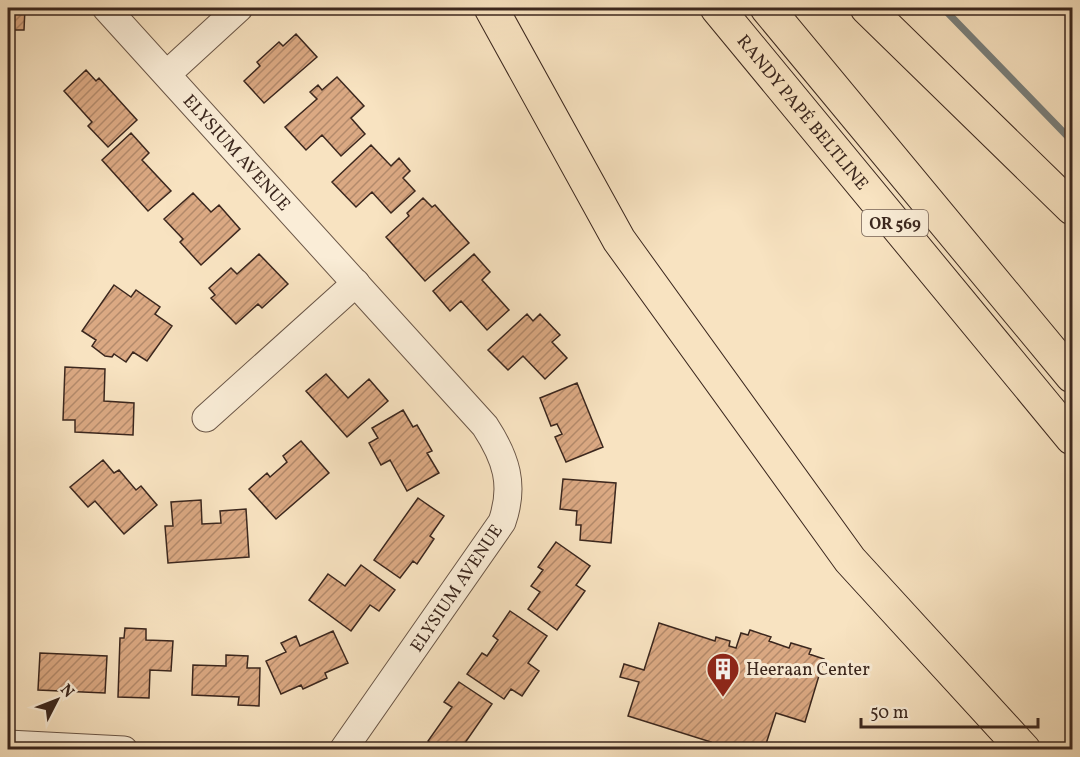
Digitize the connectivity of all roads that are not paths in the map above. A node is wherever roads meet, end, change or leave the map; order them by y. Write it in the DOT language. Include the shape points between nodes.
graph roads {
  1 [pos="106,8"];
  2 [pos="239,8"];
  3 [pos="491,8"];
  4 [pos="717,8"];
  5 [pos="767,8"];
  6 [pos="867,8"];
  7 [pos="167,74"];
  8 [pos="1072,207"];
  9 [pos="356,283"];
  10 [pos="1072,376"];
  11 [pos="206,418"];
  12 [pos="1072,438"];
  13 [pos="8,744"];
  14 [pos="124,750"];
  15 [pos="343,750"];
  16 [pos="1024,750"];
  1 -- 7 [label="street, ELYSIUM AVENUE"];
  2 -- 7 [label="street"];
  3 -- 16 [label="highway" via="626,250 850,560"];
  4 -- 12 [label="highway, RANDY PAPÉ BELTLINE / OR 569"];
  5 -- 10 [label="highway, OR 569"];
  6 -- 8 [label="highway"];
  7 -- 9 [label="street, ELYSIUM AVENUE"];
  9 -- 11 [label="street"];
  9 -- 15 [label="street, ELYSIUM AVENUE" via="485,426 499,446 509,486 508,504 493,536"];
  13 -- 14 [label="street"];
}
